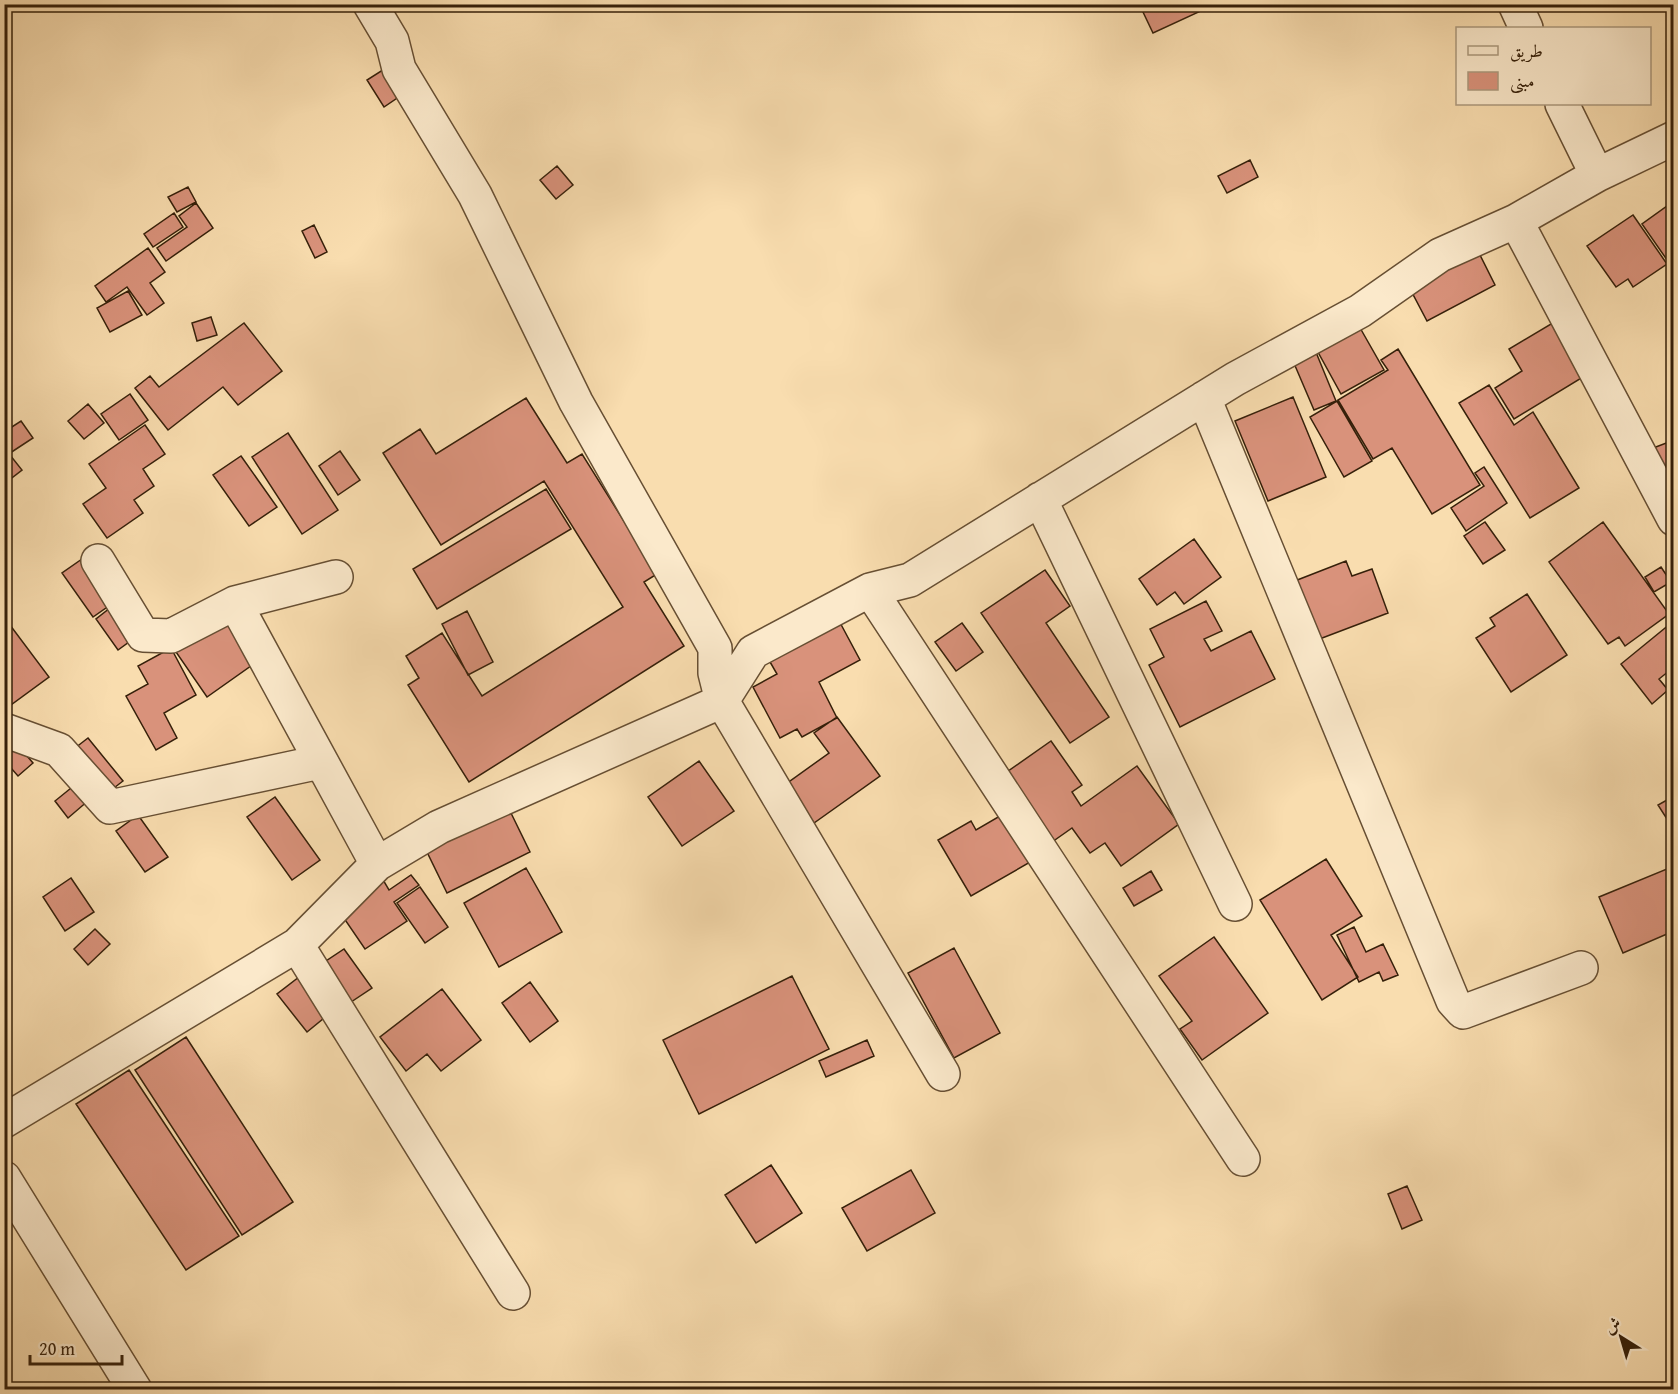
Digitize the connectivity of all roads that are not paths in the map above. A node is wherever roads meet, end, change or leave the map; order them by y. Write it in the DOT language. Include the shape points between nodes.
graph roads {
  1 [pos="370,4"];
  2 [pos="1515,4"];
  3 [pos="1526,27"];
  4 [pos="1562,105"];
  5 [pos="1674,138"];
  6 [pos="1597,175"];
  7 [pos="1516,221"];
  8 [pos="1204,398"];
  9 [pos="1040,499"];
  10 [pos="1674,519"];
  11 [pos="98,561"];
  12 [pos="336,577"];
  13 [pos="870,590"];
  14 [pos="235,603"];
  15 [pos="722,701"];
  16 [pos="4,730"];
  17 [pos="320,762"];
  18 [pos="377,864"];
  19 [pos="1235,904"];
  20 [pos="297,945"];
  21 [pos="1581,968"];
  22 [pos="943,1074"];
  23 [pos="4,1120"];
  24 [pos="1244,1159"];
  25 [pos="4,1178"];
  26 [pos="513,1293"];
  27 [pos="135,1389"];
  1 -- 15 [label="street" via="392,41 399,69 475,195 576,402 715,648 715,673"];
  2 -- 3 [label="street"];
  4 -- 6 [label="street"];
  5 -- 6 [label="street"];
  6 -- 7 [label="street"];
  7 -- 8 [label="street" via="1440,255 1360,311"];
  7 -- 10 [label="street"];
  8 -- 9 [label="street"];
  8 -- 21 [label="street" via="1454,1001 1463,1012"];
  9 -- 13 [label="street" via="910,580"];
  9 -- 19 [label="street"];
  11 -- 14 [label="street" via="143,635 171,636"];
  12 -- 14 [label="street"];
  13 -- 15 [label="street" via="753,652"];
  13 -- 24 [label="street"];
  14 -- 17 [label="street"];
  15 -- 18 [label="street" via="439,827"];
  15 -- 22 [label="street"];
  16 -- 17 [label="street" via="59,750 110,807"];
  17 -- 18 [label="street"];
  18 -- 20 [label="street"];
  20 -- 23 [label="street"];
  20 -- 26 [label="street"];
  25 -- 27 [label="street"];
}
